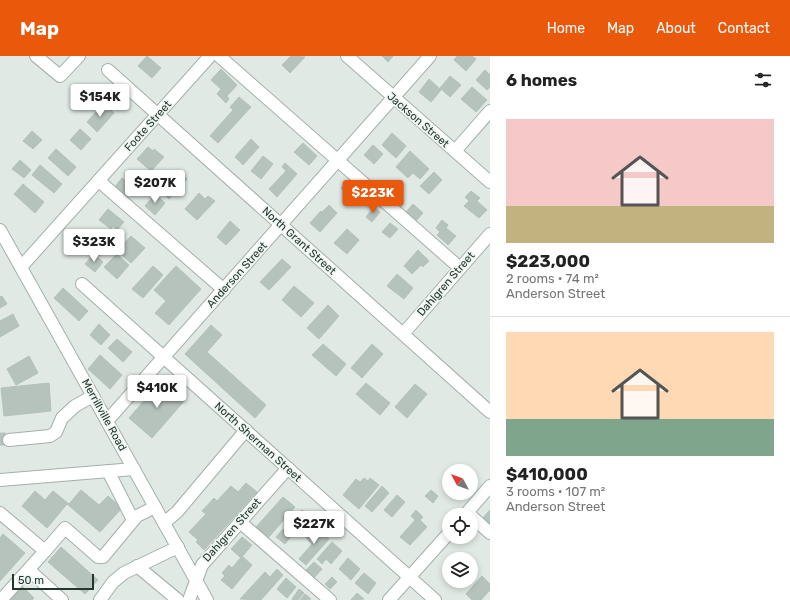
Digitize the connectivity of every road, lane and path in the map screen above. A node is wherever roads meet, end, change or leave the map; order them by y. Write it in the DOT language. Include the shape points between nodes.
graph roads {
  1 [pos="36,56"];
  2 [pos="79,56"];
  3 [pos="210,56"];
  4 [pos="219,56"];
  5 [pos="348,56"];
  6 [pos="430,56"];
  7 [pos="108,70"];
  8 [pos="394,98"];
  9 [pos="490,111"];
  10 [pos="158,115"];
  11 [pos="455,151"];
  12 [pos="339,161"];
  13 [pos="99,181"];
  14 [pos="490,182"];
  15 [pos="282,226"];
  16 [pos="0,230"];
  17 [pos="490,234"];
  18 [pos="21,267"];
  19 [pos="460,268"];
  20 [pos="82,284"];
  21 [pos="224,290"];
  22 [pos="403,334"];
  23 [pos="164,357"];
  24 [pos="93,396"];
  25 [pos="490,412"];
  26 [pos="107,421"];
  27 [pos="246,430"];
  28 [pos="9,440"];
  29 [pos="288,468"];
  30 [pos="134,469"];
  31 [pos="108,471"];
  32 [pos="0,480"];
  33 [pos="490,486"];
  34 [pos="155,507"];
  35 [pos="473,508"];
  36 [pos="0,513"];
  37 [pos="133,520"];
  38 [pos="240,522"];
  39 [pos="164,523"];
  40 [pos="478,523"];
  41 [pos="490,533"];
  42 [pos="442,541"];
  43 [pos="178,547"];
  44 [pos="45,551"];
  45 [pos="137,566"];
  46 [pos="29,570"];
  47 [pos="409,577"];
  48 [pos="197,582"];
  49 [pos="0,600"];
  50 [pos="62,600"];
  51 [pos="100,600"];
  52 [pos="178,600"];
  53 [pos="189,600"];
  54 [pos="207,600"];
  55 [pos="330,600"];
  56 [pos="389,600"];
  57 [pos="434,600"];
  1 -- 2 [label="street" via="60,76"];
  3 -- 10 [label="street, Foote Street"];
  4 -- 12 [label="street"];
  5 -- 8 [label="street, Jackson Street"];
  6 -- 8 [label="street, Anderson Street"];
  7 -- 10 [label="street, North Grant Street"];
  8 -- 11 [label="street, Jackson Street"];
  8 -- 12 [label="street, Anderson Street"];
  9 -- 11 [label="street"];
  10 -- 13 [label="street, Foote Street"];
  10 -- 15 [label="street, North Grant Street"];
  11 -- 14 [label="street, Jackson Street"];
  12 -- 15 [label="street, Anderson Street"];
  12 -- 19 [label="street"];
  13 -- 18 [label="street, Foote Street"];
  13 -- 21 [label="street"];
  15 -- 21 [label="street, Anderson Street"];
  15 -- 22 [label="street, North Grant Street"];
  16 -- 18 [label="street, Merrillville Road"];
  17 -- 19 [label="street, Dahlgren Street"];
  18 -- 24 [label="street, Merrillville Road"];
  19 -- 22 [label="street, Dahlgren Street"];
  20 -- 23 [label="street, North Sherman Street"];
  21 -- 23 [label="street, Anderson Street"];
  22 -- 25 [label="street, North Grant Street"];
  23 -- 26 [label="street, Anderson Street"];
  23 -- 27 [label="street, North Sherman Street"];
  24 -- 26 [label="street, Merrillville Road"];
  24 -- 28 [label="street" via="75,406 62,418 56,432 50,436"];
  26 -- 30 [label="street, Merrillville Road"];
  27 -- 29 [label="street, North Sherman Street"];
  27 -- 39 [label="street" via="177,512"];
  29 -- 38 [label="street, Dahlgren Street"];
  29 -- 47 [label="street, North Sherman Street"];
  30 -- 31 [label="street"];
  30 -- 34 [label="street, Merrillville Road"];
  31 -- 32 [label="street"];
  31 -- 37 [label="street"];
  33 -- 35 [label="street"];
  34 -- 37 [label="street"];
  34 -- 39 [label="street, Merrillville Road"];
  36 -- 44 [label="street"];
  37 -- 44 [label="street" via="103,557 98,557 65,528"];
  38 -- 48 [label="street, Dahlgren Street" via="202,565"];
  38 -- 55 [label="street"];
  39 -- 43 [label="street, Merrillville Road"];
  40 -- 41 [label="street"];
  42 -- 47 [label="street"];
  43 -- 45 [label="street"];
  43 -- 48 [label="street, Merrillville Road"];
  44 -- 46 [label="street"];
  45 -- 51 [label="street" via="113,582"];
  45 -- 52 [label="street"];
  46 -- 49 [label="street"];
  46 -- 50 [label="street"];
  47 -- 56 [label="street"];
  47 -- 57 [label="street, North Sherman Street"];
  48 -- 53 [label="street, Dahlgren Street"];
  48 -- 54 [label="street, Merrillville Road"];
}
